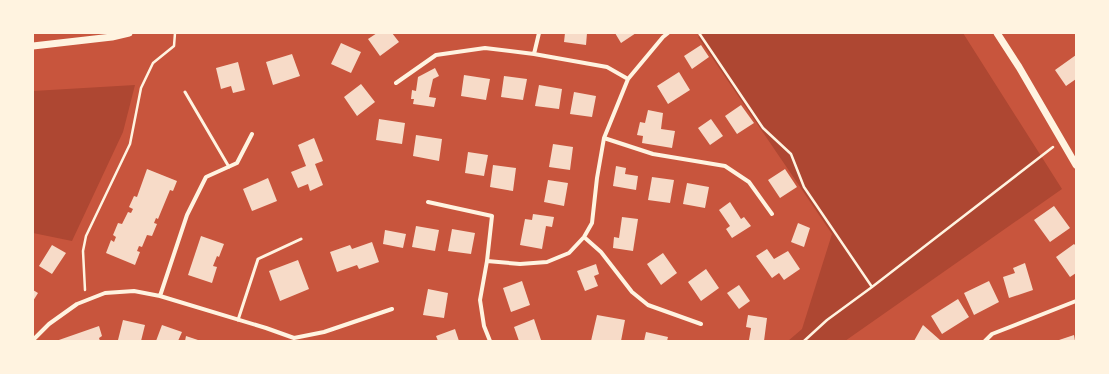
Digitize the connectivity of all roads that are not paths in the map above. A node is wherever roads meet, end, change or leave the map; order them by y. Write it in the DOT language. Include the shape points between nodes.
graph roads {
  1 [pos="129,33"];
  2 [pos="539,33"];
  3 [pos="668,33"];
  4 [pos="997,33"];
  5 [pos="33,46"];
  6 [pos="534,54"];
  7 [pos="628,79"];
  8 [pos="396,83"];
  9 [pos="185,92"];
  10 [pos="252,134"];
  11 [pos="604,138"];
  12 [pos="1076,165"];
  13 [pos="229,167"];
  14 [pos="428,202"];
  15 [pos="772,214"];
  16 [pos="584,237"];
  17 [pos="301,239"];
  18 [pos="488,261"];
  19 [pos="160,296"];
  20 [pos="1076,301"];
  21 [pos="392,309"];
  22 [pos="238,320"];
  23 [pos="701,324"];
  24 [pos="33,340"];
  25 [pos="294,340"];
  26 [pos="490,341"];
  27 [pos="985,341"];
  1 -- 5 [label="street"];
  2 -- 6 [label="street"];
  3 -- 7 [label="street"];
  4 -- 12 [label="street"];
  6 -- 7 [label="street" via="607,68"];
  6 -- 8 [label="street" via="486,48 436,56"];
  7 -- 11 [label="street"];
  9 -- 13 [label="lane"];
  10 -- 13 [label="street" via="237,163"];
  11 -- 15 [label="street" via="654,154 725,166 749,182"];
  11 -- 16 [label="street" via="592,223"];
  13 -- 19 [label="street" via="206,177 187,215"];
  14 -- 18 [label="street" via="492,216"];
  16 -- 18 [label="street" via="569,252 547,262 520,264"];
  16 -- 23 [label="street" via="601,252 632,292 648,304"];
  17 -- 22 [label="lane" via="258,260"];
  18 -- 26 [label="street" via="480,300 484,326"];
  19 -- 22 [label="street"];
  19 -- 24 [label="street" via="134,291 105,293 77,304 49,324"];
  20 -- 27 [label="street" via="992,334"];
  21 -- 25 [label="street"];
  22 -- 25 [label="street"];
}
